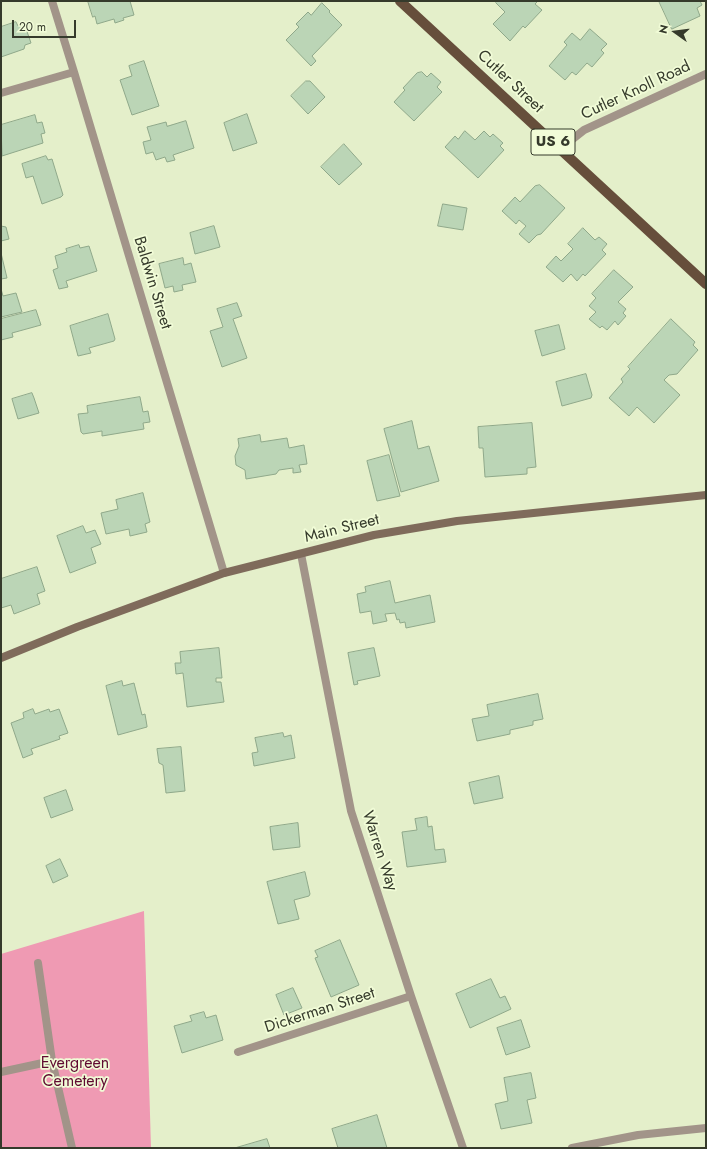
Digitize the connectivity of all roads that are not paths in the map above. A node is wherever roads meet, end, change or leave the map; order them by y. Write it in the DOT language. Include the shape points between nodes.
graph roads {
  1 [pos="52,1"];
  2 [pos="400,1"];
  3 [pos="74,72"];
  4 [pos="706,74"];
  5 [pos="1,93"];
  6 [pos="560,149"];
  7 [pos="706,284"];
  8 [pos="706,495"];
  9 [pos="301,554"];
  10 [pos="224,573"];
  11 [pos="1,658"];
  12 [pos="38,963"];
  13 [pos="411,996"];
  14 [pos="238,1052"];
  15 [pos="52,1061"];
  16 [pos="1,1072"];
  17 [pos="706,1128"];
  18 [pos="72,1148"];
  19 [pos="463,1148"];
  20 [pos="572,1148"];
  1 -- 3 [label="street, Baldwin Street"];
  2 -- 6 [label="main road, Cutler Street / US 6"];
  3 -- 5 [label="street"];
  3 -- 10 [label="street, Baldwin Street"];
  4 -- 6 [label="street, Cutler Knoll Road" via="584,130"];
  6 -- 7 [label="main road, Cutler Street / US 6"];
  8 -- 9 [label="main road, Main Street" via="457,521 374,535"];
  9 -- 10 [label="main road, Main Street"];
  9 -- 13 [label="street, Warren Way" via="351,811"];
  10 -- 11 [label="main road, Main Street"];
  12 -- 15 [label="street"];
  13 -- 14 [label="street, Dickerman Street"];
  13 -- 19 [label="street, Warren Way"];
  15 -- 16 [label="street"];
  15 -- 18 [label="street"];
  17 -- 20 [label="street" via="638,1135"];
}
